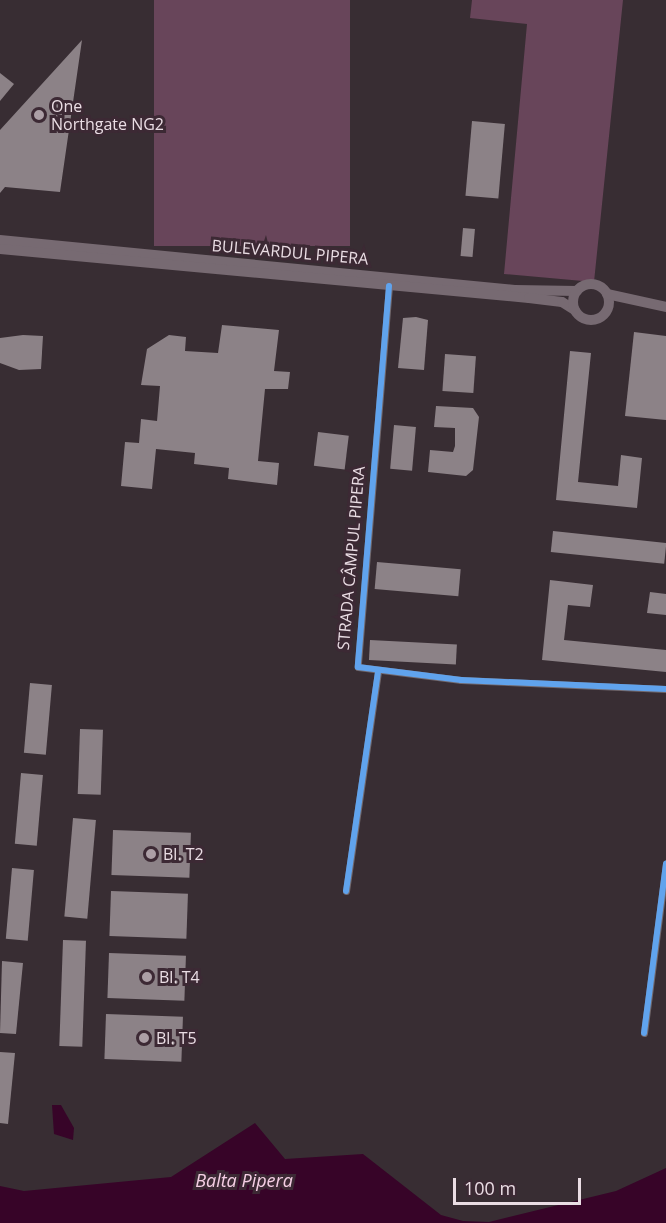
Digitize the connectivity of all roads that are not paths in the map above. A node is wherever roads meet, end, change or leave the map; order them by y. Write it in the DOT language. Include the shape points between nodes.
graph roads {
  1 [pos="0,240"];
  2 [pos="0,249"];
  3 [pos="389,286"];
  4 [pos="577,291"];
  5 [pos="608,294"];
  6 [pos="635,304"];
  7 [pos="666,307"];
  8 [pos="608,309"];
  9 [pos="575,310"];
  10 [pos="378,672"];
  11 [pos="666,690"];
  12 [pos="666,863"];
  13 [pos="346,891"];
  14 [pos="644,1033"];
  1 -- 4 [label="main road, BULEVARDUL PIPERA" via="563,294"];
  2 -- 3 [label="main road, BULEVARDUL PIPERA"];
  3 -- 9 [label="main road, BULEVARDUL PIPERA" via="562,302"];
  3 -- 10 [label="street, STRADA CÂMPUL PIPERA" via="356,659 364,671"];
  4 -- 5 [label="main road" via="591,284"];
  4 -- 9 [label="main road"];
  5 -- 6 [label="main road"];
  5 -- 8 [label="main road"];
  6 -- 7 [label="main road"];
  6 -- 8 [label="main road"];
  8 -- 9 [label="main road" via="592,320"];
  10 -- 11 [label="street"];
  10 -- 13 [label="street"];
  12 -- 14 [label="street"];
}
